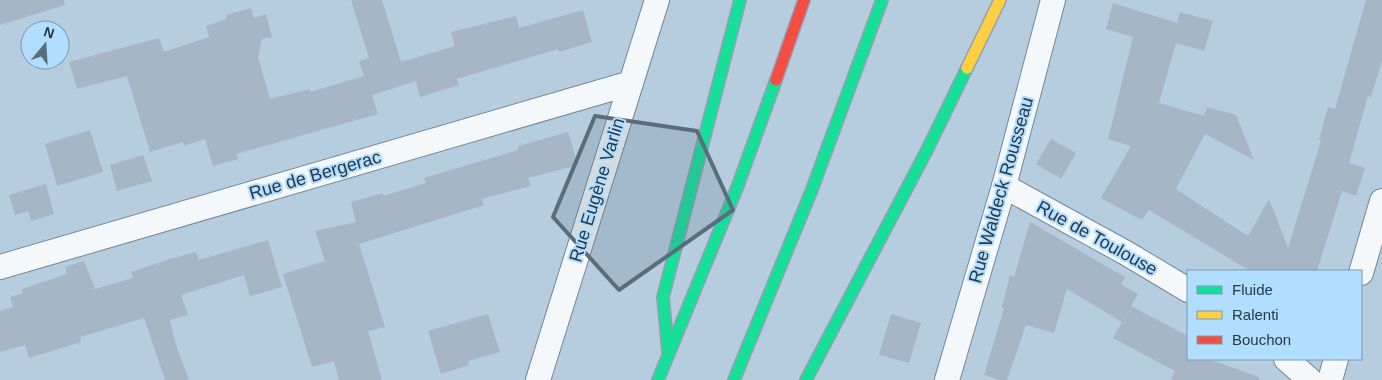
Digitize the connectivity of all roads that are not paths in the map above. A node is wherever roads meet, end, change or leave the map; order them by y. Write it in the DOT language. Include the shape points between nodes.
graph roads {
  1 [pos="657,0"];
  2 [pos="740,0"];
  3 [pos="804,0"];
  4 [pos="882,0"];
  5 [pos="1000,0"];
  6 [pos="1053,0"];
  7 [pos="631,82"];
  8 [pos="1004,186"];
  9 [pos="1382,201"];
  10 [pos="0,268"];
  11 [pos="1362,270"];
  12 [pos="1187,289"];
  13 [pos="668,356"];
  14 [pos="1287,360"];
  15 [pos="1336,360"];
  16 [pos="538,380"];
  17 [pos="658,380"];
  18 [pos="734,380"];
  19 [pos="806,380"];
  20 [pos="947,380"];
  21 [pos="1310,380"];
  22 [pos="1330,380"];
  1 -- 7 [label="street, Rue Eugène Varlin"];
  2 -- 13 [label="highway" via="663,297"];
  3 -- 13 [label="highway" via="737,188"];
  4 -- 18 [label="highway" via="811,192"];
  5 -- 19 [label="highway" via="927,150"];
  6 -- 8 [label="street, Rue Waldeck Rousseau"];
  7 -- 10 [label="street, Rue de Bergerac"];
  7 -- 16 [label="street, Rue Eugène Varlin"];
  8 -- 12 [label="street, Rue de Toulouse"];
  8 -- 20 [label="street, Rue Waldeck Rousseau"];
  9 -- 11 [label="street"];
  13 -- 17 [label="highway"];
  14 -- 21 [label="street"];
  15 -- 22 [label="street"];
}
